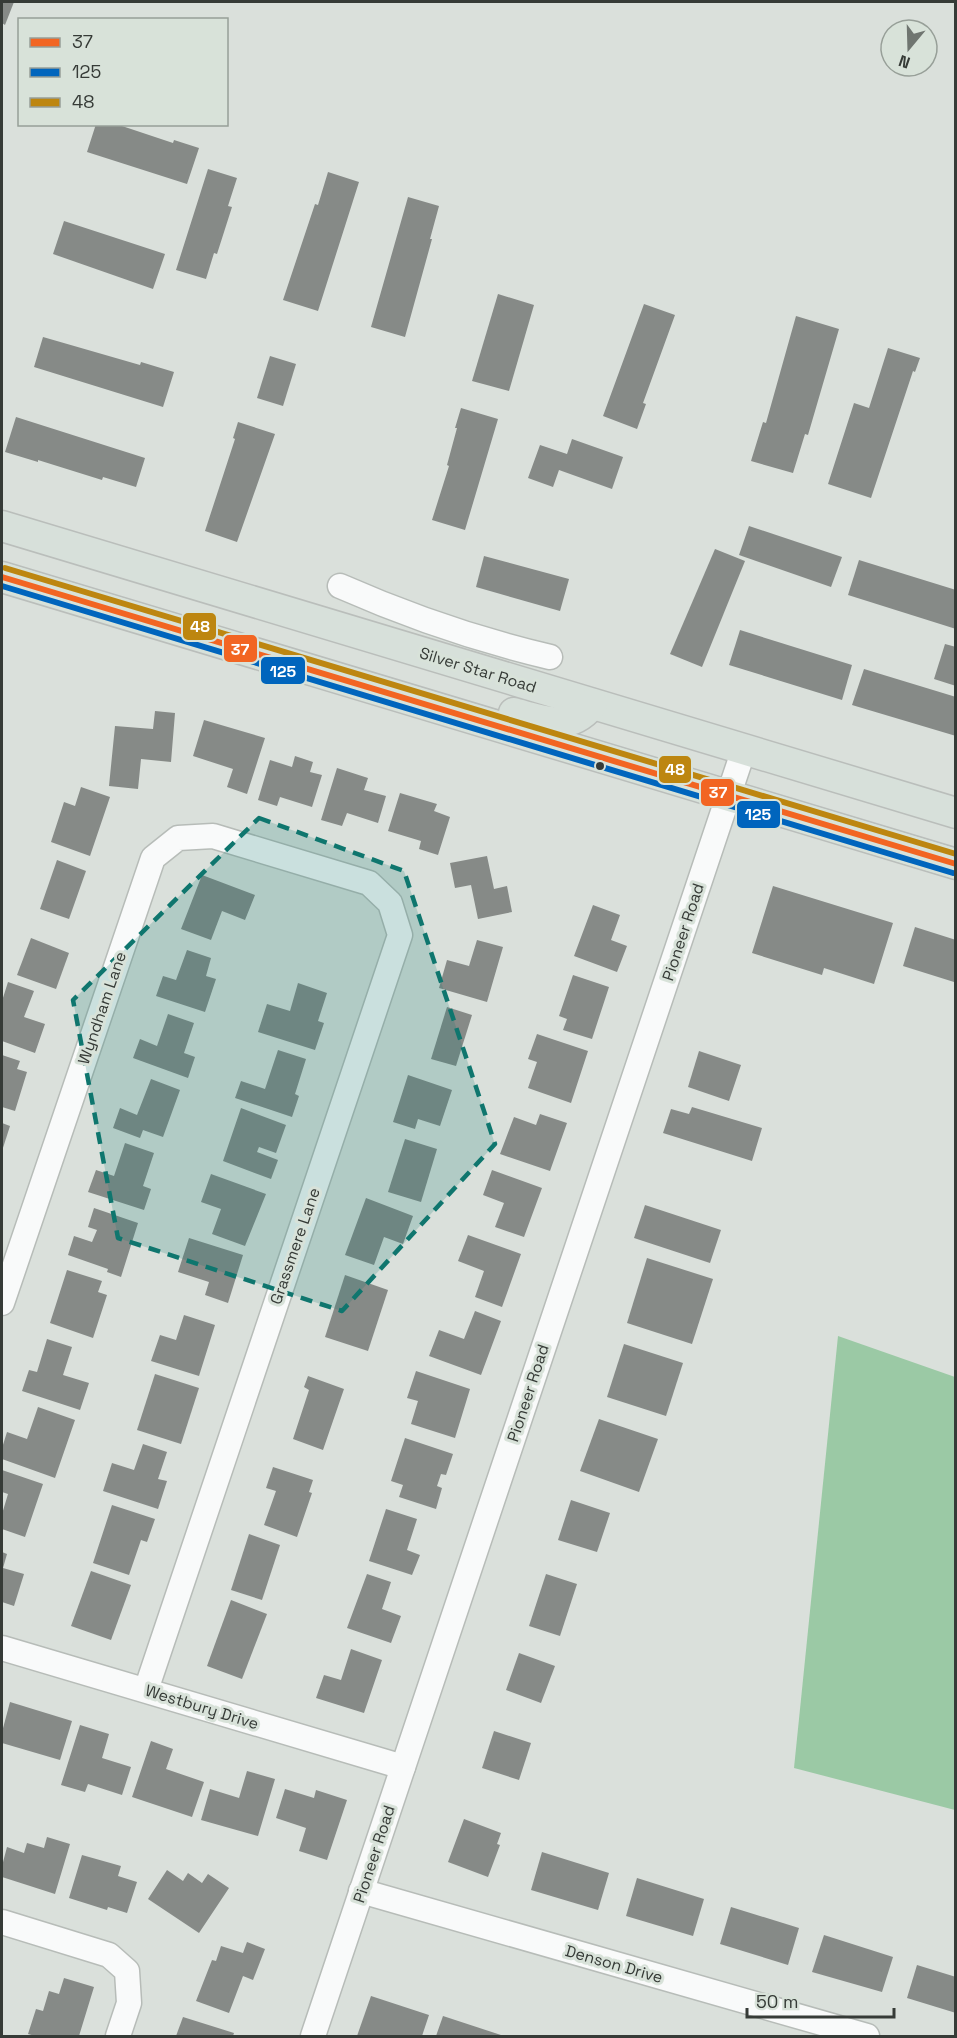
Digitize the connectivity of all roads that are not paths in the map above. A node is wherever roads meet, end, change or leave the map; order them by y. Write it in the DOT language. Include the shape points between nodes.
graph roads {
  1 [pos="2,526"];
  2 [pos="2,577"];
  3 [pos="340,586"];
  4 [pos="550,657"];
  5 [pos="310,671"];
  6 [pos="592,704"];
  7 [pos="744,749"];
  8 [pos="729,795"];
  9 [pos="956,813"];
  10 [pos="295,861"];
  11 [pos="956,864"];
  12 [pos="2,1303"];
  13 [pos="2,1648"];
  14 [pos="146,1690"];
  15 [pos="403,1767"];
  16 [pos="361,1891"];
  17 [pos="2,1922"];
  18 [pos="118,2037"];
  19 [pos="313,2037"];
  20 [pos="867,2037"];
  1 -- 6 [label="main road, Silver Star Road"];
  2 -- 5 [label="main road"];
  3 -- 4 [label="street" via="464,634"];
  5 -- 6 [label="main road" via="384,674 543,722 564,723 578,718"];
  5 -- 8 [label="main road"];
  6 -- 7 [label="main road, Silver Star Road"];
  7 -- 8 [label="street, Pioneer Road"];
  7 -- 9 [label="main road, Silver Star Road"];
  8 -- 11 [label="main road"];
  8 -- 15 [label="street, Pioneer Road"];
  10 -- 12 [label="street, Wyndham Lane" via="213,836 178,838 153,858"];
  10 -- 14 [label="street, Grassmere Lane" via="369,883 390,903 400,935"];
  13 -- 14 [label="street, Westbury Drive"];
  14 -- 15 [label="street, Westbury Drive"];
  15 -- 16 [label="street, Pioneer Road"];
  16 -- 19 [label="street, Pioneer Road"];
  16 -- 20 [label="street, Denson Drive"];
  17 -- 18 [label="street" via="109,1955 127,1971 129,2003"];
}
